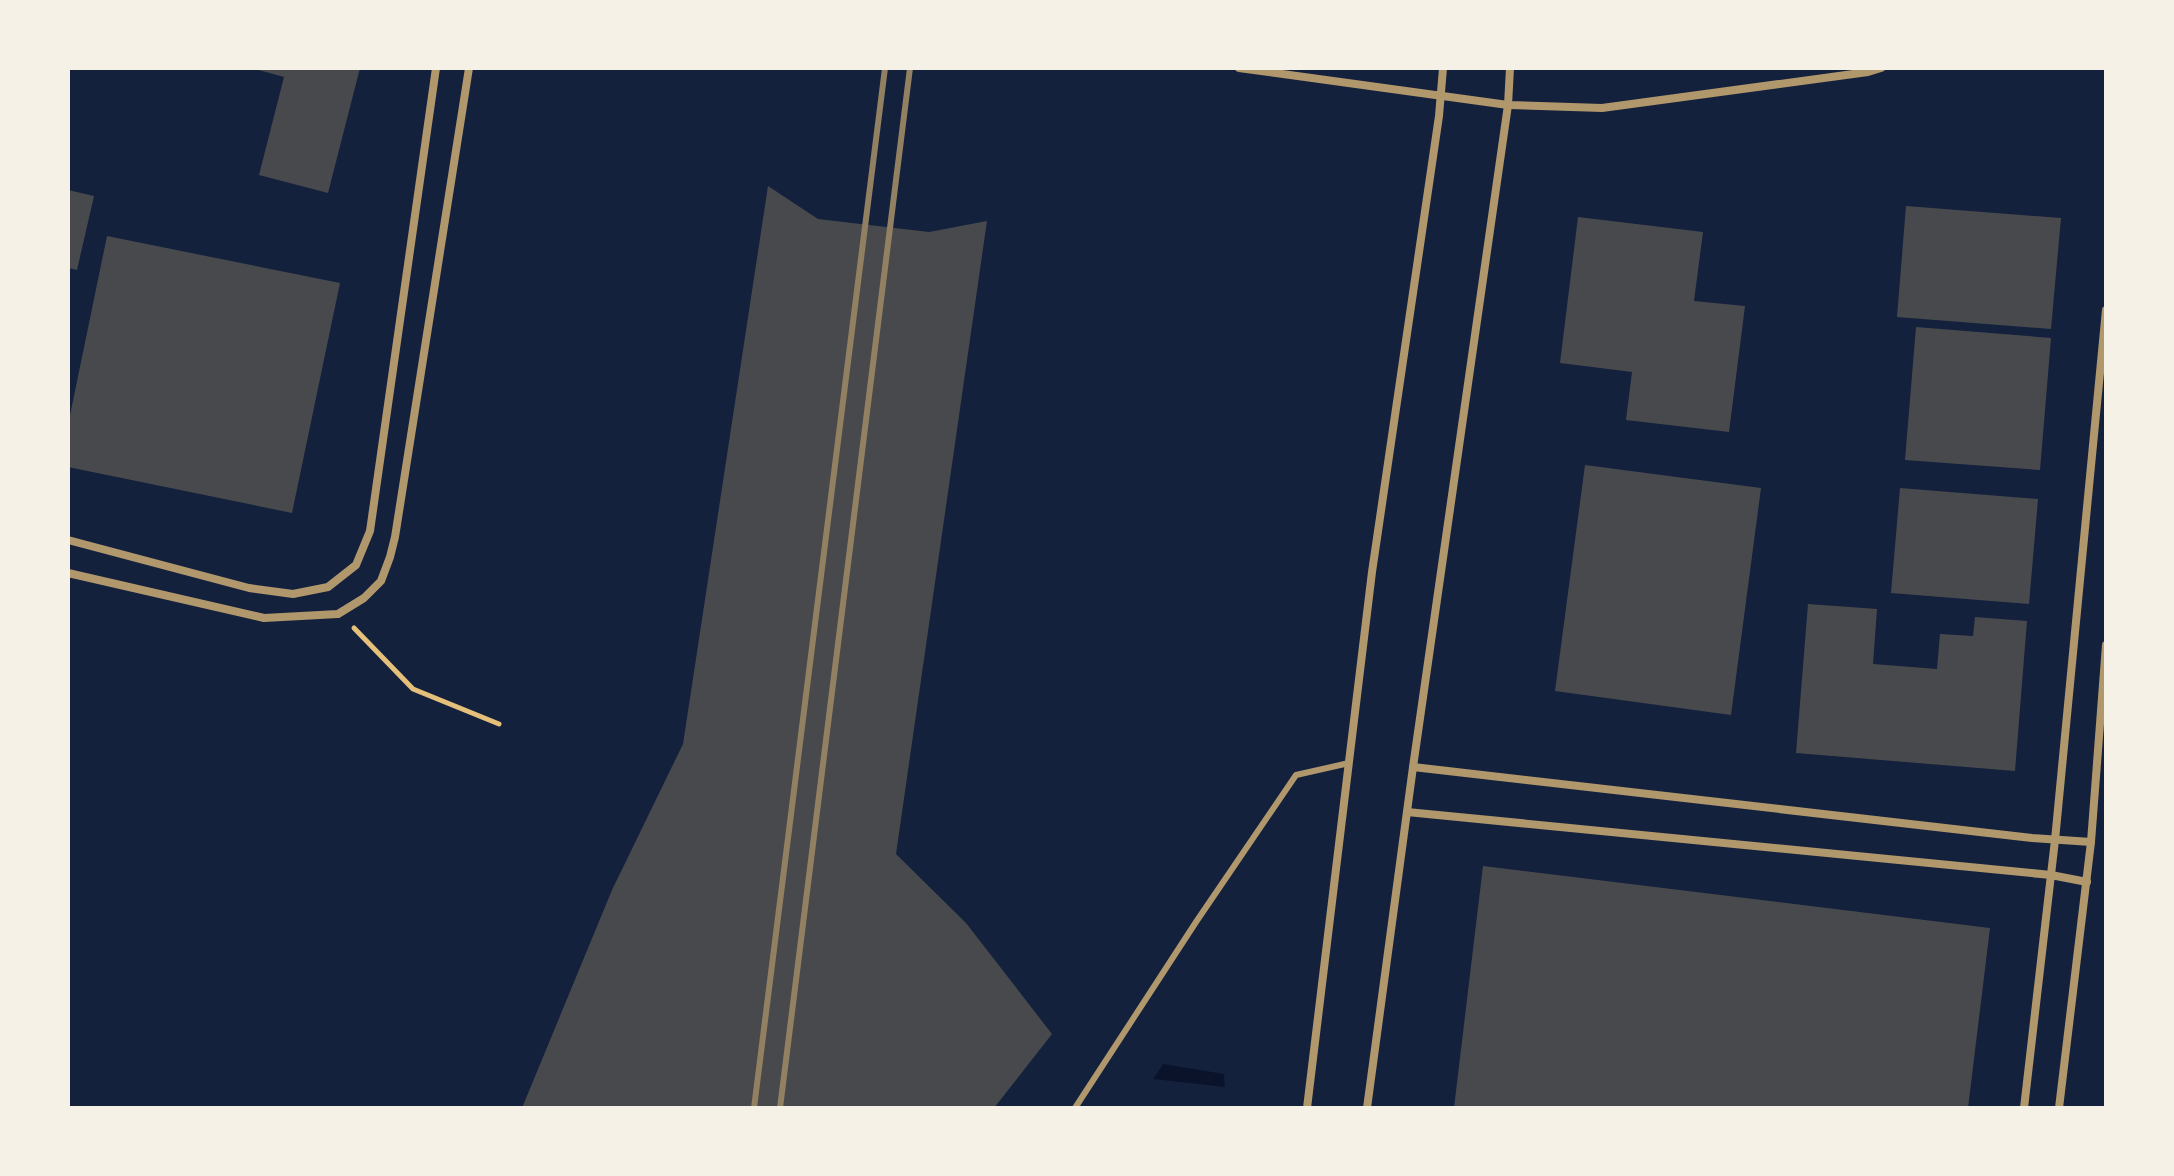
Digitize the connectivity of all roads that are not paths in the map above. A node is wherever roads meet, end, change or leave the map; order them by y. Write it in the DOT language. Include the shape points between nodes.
graph roads {
  1 [pos="436,68"];
  2 [pos="469,68"];
  3 [pos="1239,68"];
  4 [pos="1443,68"];
  5 [pos="1510,68"];
  6 [pos="1881,68"];
  7 [pos="1440,97"];
  8 [pos="1508,105"];
  9 [pos="2106,310"];
  10 [pos="68,540"];
  11 [pos="68,573"];
  12 [pos="2106,645"];
  13 [pos="1349,763"];
  14 [pos="1413,767"];
  15 [pos="1407,812"];
  16 [pos="2055,840"];
  17 [pos="2091,842"];
  18 [pos="2051,875"];
  19 [pos="2087,882"];
  20 [pos="1075,1108"];
  21 [pos="1307,1108"];
  22 [pos="1367,1108"];
  23 [pos="2024,1108"];
  24 [pos="2059,1108"];
  1 -- 10 [label="street" via="370,531 356,565 328,587 293,594 249,588"];
  2 -- 11 [label="street" via="390,557 381,581 338,614 264,618"];
  3 -- 7 [label="street"];
  4 -- 7 [label="street"];
  5 -- 8 [label="street"];
  6 -- 8 [label="street" via="1602,108"];
  7 -- 8 [label="street"];
  7 -- 13 [label="street"];
  8 -- 14 [label="street"];
  9 -- 16 [label="street"];
  12 -- 17 [label="street"];
  13 -- 20 [label="lane" via="1296,775"];
  13 -- 21 [label="street"];
  14 -- 15 [label="street"];
  14 -- 16 [label="street"];
  15 -- 18 [label="street"];
  15 -- 22 [label="street"];
  16 -- 17 [label="street"];
  16 -- 18 [label="street"];
  17 -- 19 [label="street"];
  18 -- 19 [label="street"];
  18 -- 23 [label="street"];
  19 -- 24 [label="street"];
}
